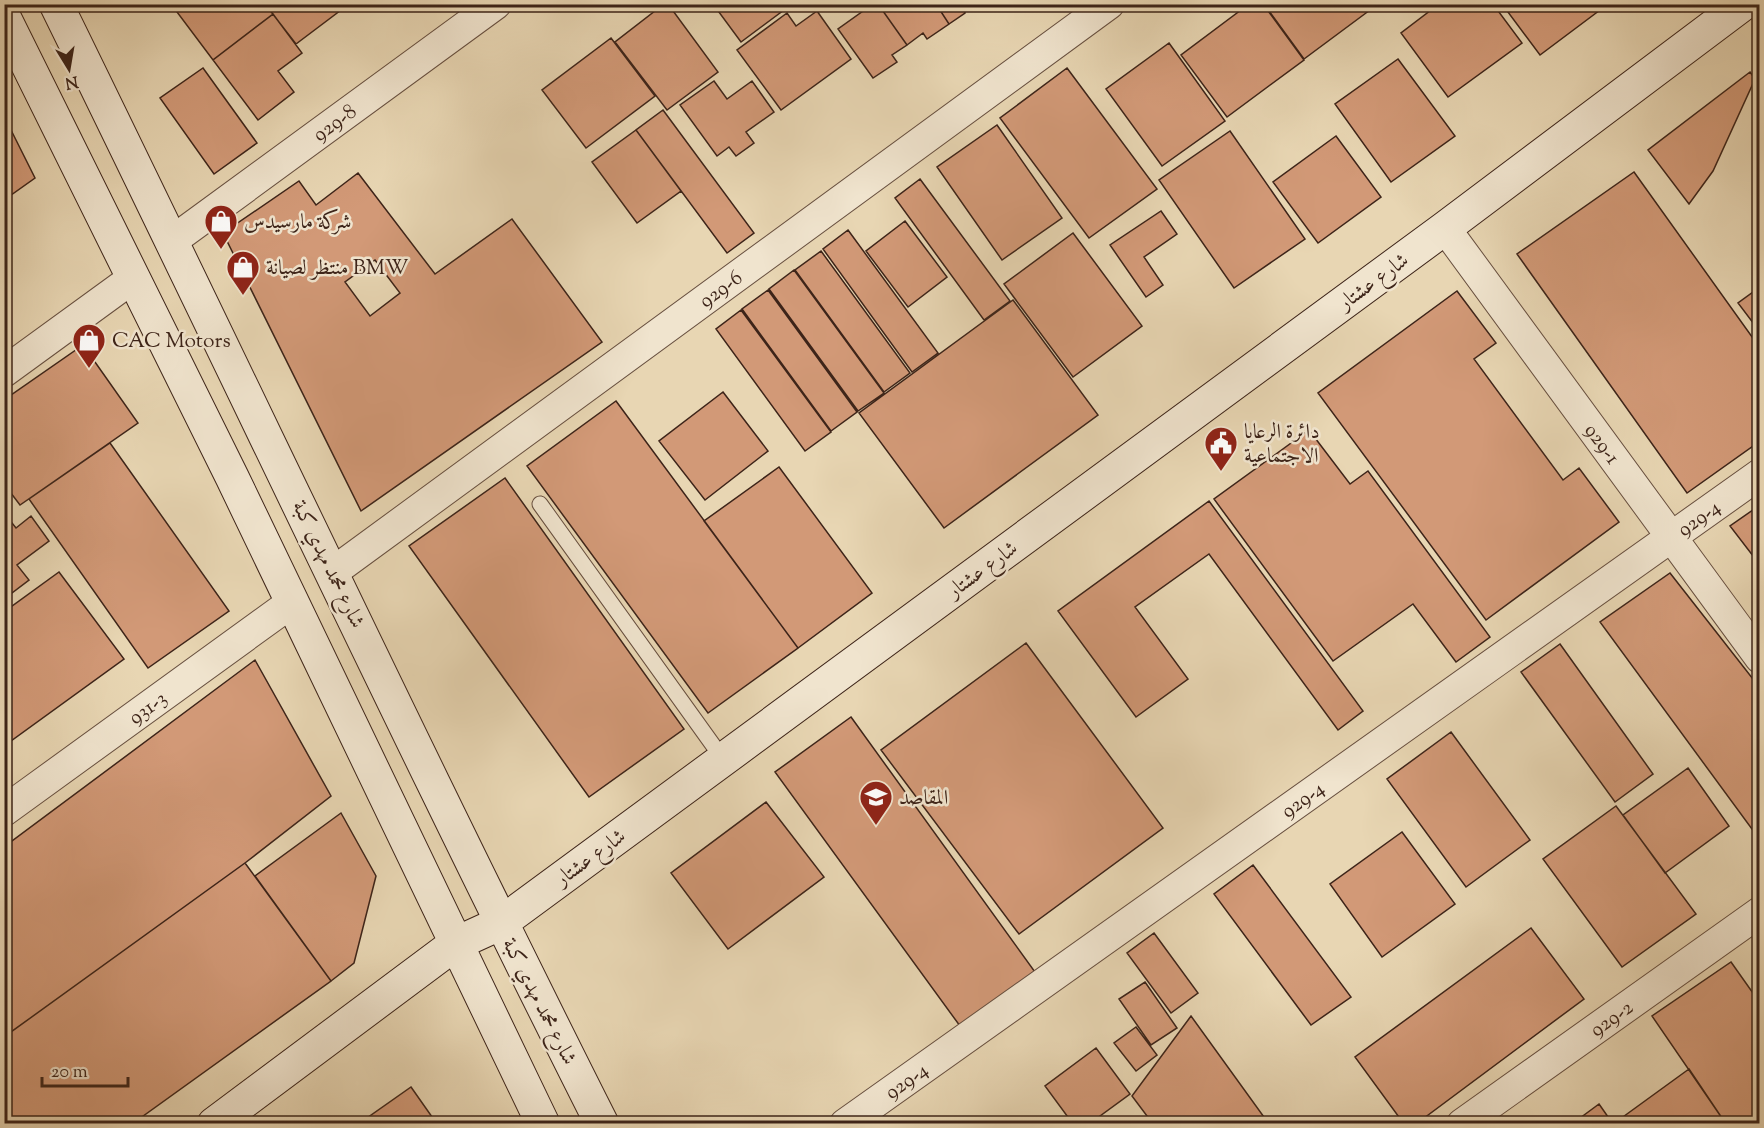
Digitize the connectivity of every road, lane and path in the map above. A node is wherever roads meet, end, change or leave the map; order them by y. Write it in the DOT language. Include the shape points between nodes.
graph roads {
  1 [pos="56,4"];
  2 [pos="496,4"];
  3 [pos="1109,4"];
  4 [pos="1743,4"];
  5 [pos="4,17"];
  6 [pos="1445,228"];
  7 [pos="172,241"];
  8 [pos="133,278"];
  9 [pos="4,372"];
  10 [pos="275,453"];
  11 [pos="1760,474"];
  12 [pos="232,477"];
  13 [pos="540,504"];
  14 [pos="1672,539"];
  15 [pos="333,572"];
  16 [pos="291,603"];
  17 [pos="1760,658"];
  18 [pos="723,759"];
  19 [pos="4,811"];
  20 [pos="1760,912"];
  21 [pos="501,923"];
  22 [pos="455,944"];
  23 [pos="214,1124"];
  24 [pos="543,1124"];
  25 [pos="602,1124"];
  26 [pos="846,1124"];
  27 [pos="1462,1124"];
  1 -- 7 [label="street, شارع محمد مهدي كبة"];
  2 -- 7 [label="street, 929-8"];
  3 -- 15 [label="street, 929-6"];
  4 -- 6 [label="street, شارع عشتار"];
  5 -- 8 [label="street"];
  6 -- 14 [label="street, 929-1"];
  6 -- 18 [label="street, شارع عشتار"];
  7 -- 10 [label="street, شارع محمد مهدي كبة"];
  8 -- 9 [label="street"];
  8 -- 12 [label="street"];
  10 -- 12 [label="street"];
  10 -- 15 [label="street, شارع محمد مهدي كبة"];
  11 -- 14 [label="street, 929-4"];
  12 -- 16 [label="street"];
  13 -- 18 [label="lane"];
  14 -- 17 [label="street, 929-1"];
  14 -- 26 [label="street, 929-4"];
  15 -- 21 [label="street, شارع محمد مهدي كبة"];
  16 -- 19 [label="street, 931-3"];
  16 -- 22 [label="street"];
  18 -- 21 [label="street, شارع عشتار"];
  20 -- 27 [label="street, 929-2"];
  21 -- 22 [label="street, شارع عشتار"];
  21 -- 25 [label="street, شارع محمد مهدي كبة"];
  22 -- 23 [label="street, شارع عشتار"];
  22 -- 24 [label="street"];
}
